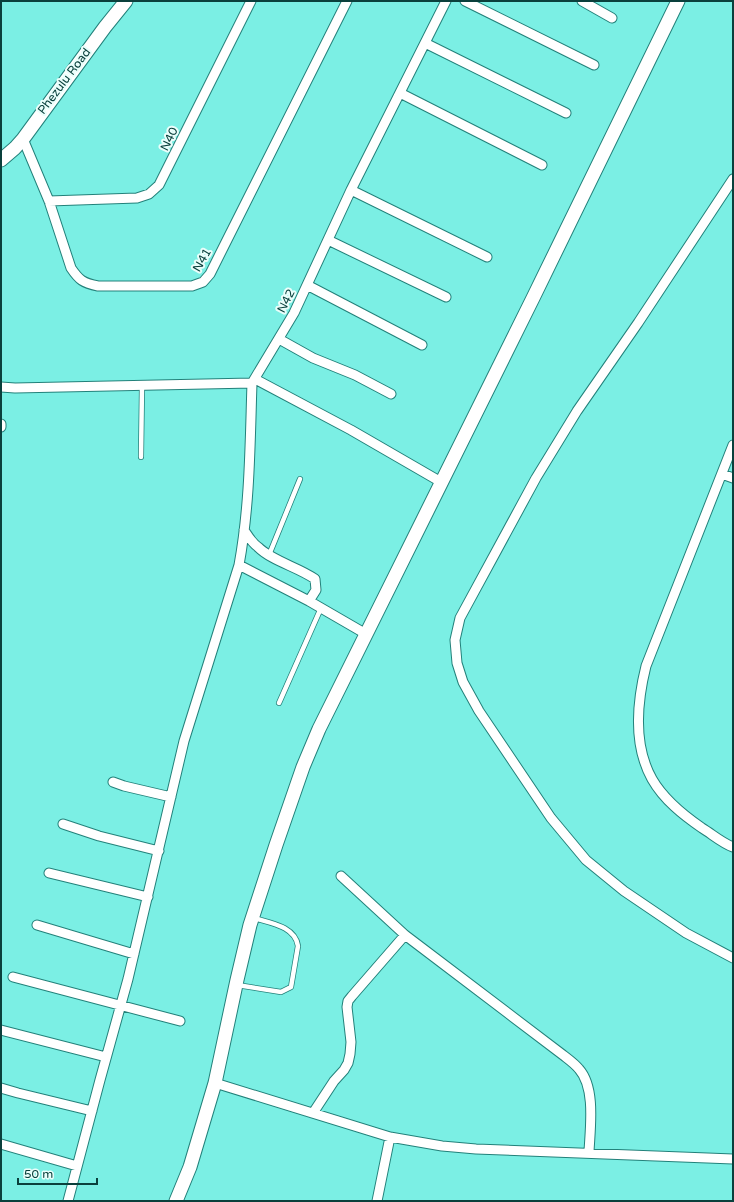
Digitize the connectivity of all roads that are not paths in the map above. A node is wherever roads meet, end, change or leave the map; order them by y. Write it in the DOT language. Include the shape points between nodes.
graph roads {
  1 [pos="126,1"];
  2 [pos="251,1"];
  3 [pos="347,1"];
  4 [pos="446,1"];
  5 [pos="465,1"];
  6 [pos="582,1"];
  7 [pos="678,1"];
  8 [pos="612,18"];
  9 [pos="425,43"];
  10 [pos="594,65"];
  11 [pos="400,93"];
  12 [pos="566,113"];
  13 [pos="23,139"];
  14 [pos="1,160"];
  15 [pos="542,165"];
  16 [pos="733,180"];
  17 [pos="352,190"];
  18 [pos="49,201"];
  19 [pos="328,240"];
  20 [pos="487,257"];
  21 [pos="307,285"];
  22 [pos="446,297"];
  23 [pos="279,339"];
  24 [pos="422,344"];
  25 [pos="254,381"];
  26 [pos="142,385"];
  27 [pos="1,387"];
  28 [pos="391,394"];
  29 [pos="733,444"];
  30 [pos="141,456"];
  31 [pos="722,474"];
  32 [pos="733,478"];
  33 [pos="300,480"];
  34 [pos="441,482"];
  35 [pos="244,530"];
  36 [pos="269,555"];
  37 [pos="239,565"];
  38 [pos="309,602"];
  39 [pos="320,608"];
  40 [pos="366,634"];
  41 [pos="279,703"];
  42 [pos="113,782"];
  43 [pos="171,797"];
  44 [pos="63,824"];
  45 [pos="733,847"];
  46 [pos="159,850"];
  47 [pos="49,874"];
  48 [pos="341,876"];
  49 [pos="148,897"];
  50 [pos="253,918"];
  51 [pos="37,925"];
  52 [pos="406,935"];
  53 [pos="134,954"];
  54 [pos="733,958"];
  55 [pos="13,977"];
  56 [pos="236,985"];
  57 [pos="121,1006"];
  58 [pos="180,1021"];
  59 [pos="1,1030"];
  60 [pos="106,1058"];
  61 [pos="215,1083"];
  62 [pos="1,1088"];
  63 [pos="92,1111"];
  64 [pos="313,1113"];
  65 [pos="390,1136"];
  66 [pos="1,1144"];
  67 [pos="589,1152"];
  68 [pos="733,1159"];
  69 [pos="77,1166"];
  70 [pos="68,1201"];
  71 [pos="176,1201"];
  72 [pos="377,1201"];
  1 -- 13 [label="street, Phezulu Road"];
  2 -- 18 [label="street, N40" via="168,169 149,194 137,198"];
  3 -- 18 [label="street, N41" via="210,274 203,282 192,286 98,286 85,283 71,268"];
  4 -- 9 [label="street, N42"];
  5 -- 10 [label="street"];
  6 -- 8 [label="street"];
  7 -- 34 [label="street"];
  9 -- 11 [label="street, N42"];
  9 -- 12 [label="street"];
  11 -- 15 [label="street"];
  11 -- 17 [label="street, N42"];
  13 -- 14 [label="street, Phezulu Road"];
  13 -- 18 [label="street, N41"];
  16 -- 54 [label="street" via="577,411 536,478 460,618 455,640 457,663 463,682 479,711 551,818 586,860 624,891 686,933"];
  17 -- 19 [label="street, N42"];
  17 -- 20 [label="street"];
  19 -- 21 [label="street, N42"];
  19 -- 22 [label="street"];
  21 -- 23 [label="street, N42"];
  21 -- 24 [label="street"];
  23 -- 25 [label="street, N42"];
  23 -- 28 [label="street" via="313,358 355,375"];
  25 -- 26 [label="street"];
  25 -- 34 [label="street" via="351,430"];
  25 -- 35 [label="street"];
  26 -- 27 [label="street"];
  26 -- 30 [label="lane"];
  29 -- 31 [label="street"];
  31 -- 32 [label="street"];
  31 -- 45 [label="street" via="646,666 638,722 639,738 652,779 685,816"];
  33 -- 36 [label="lane"];
  34 -- 40 [label="street"];
  35 -- 36 [label="street" via="258,548"];
  35 -- 37 [label="street"];
  36 -- 38 [label="street" via="315,579 316,590"];
  37 -- 38 [label="street"];
  37 -- 43 [label="street" via="184,741"];
  38 -- 39 [label="street"];
  39 -- 40 [label="street"];
  39 -- 41 [label="lane"];
  40 -- 50 [label="street" via="303,767"];
  42 -- 43 [label="street"];
  43 -- 46 [label="street"];
  44 -- 46 [label="street" via="99,836"];
  46 -- 49 [label="street"];
  47 -- 49 [label="street"];
  48 -- 52 [label="street"];
  49 -- 53 [label="street"];
  50 -- 56 [label="street"];
  50 -- 56 [label="lane" via="287,929 297,941 291,987 281,992"];
  51 -- 53 [label="street"];
  52 -- 64 [label="street" via="348,1001 351,1042 348,1063"];
  52 -- 67 [label="street" via="580,1069 587,1082 590,1097"];
  53 -- 57 [label="street"];
  55 -- 57 [label="street"];
  56 -- 61 [label="street"];
  57 -- 58 [label="street"];
  57 -- 60 [label="street"];
  59 -- 60 [label="street"];
  60 -- 63 [label="street"];
  61 -- 64 [label="street"];
  61 -- 71 [label="street" via="190,1167"];
  62 -- 63 [label="street"];
  63 -- 69 [label="street"];
  64 -- 65 [label="street"];
  65 -- 67 [label="street" via="462,1148"];
  65 -- 72 [label="street"];
  66 -- 69 [label="street"];
  67 -- 68 [label="street"];
  69 -- 70 [label="street"];
}
